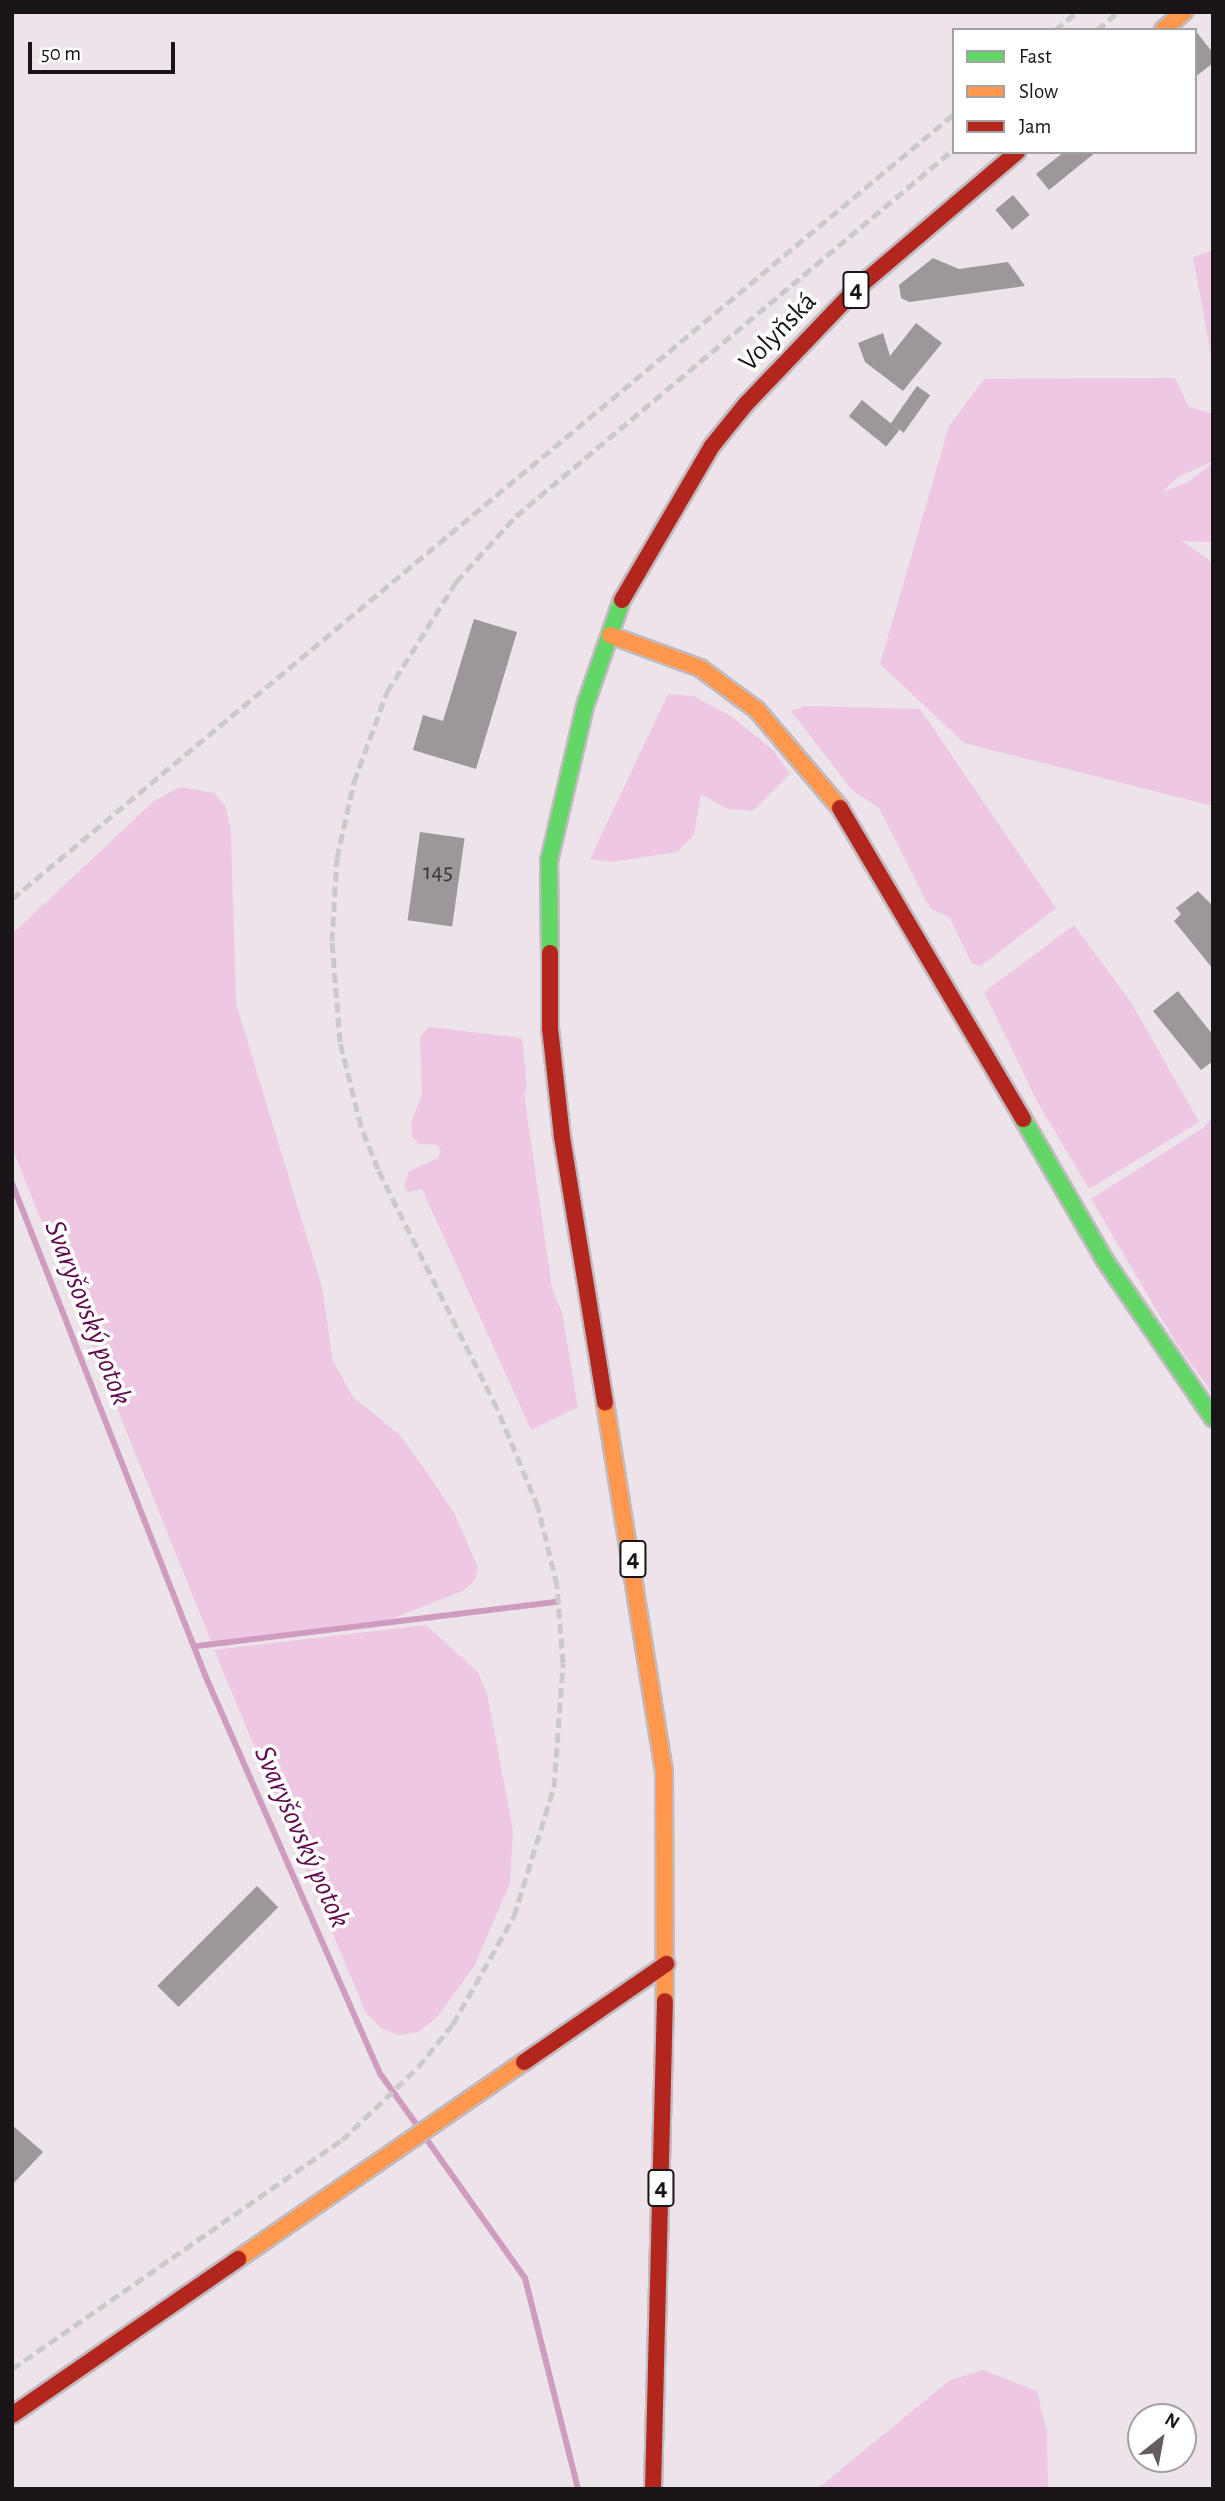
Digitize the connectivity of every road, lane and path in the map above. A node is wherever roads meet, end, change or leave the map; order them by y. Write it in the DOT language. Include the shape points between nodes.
graph roads {
  1 [pos="1184,12"];
  2 [pos="1165,28"];
  3 [pos="1015,154"];
  4 [pos="610,635"];
  5 [pos="1213,1418"];
  6 [pos="666,1964"];
  7 [pos="12,2415"];
  8 [pos="653,2489"];
  1 -- 2 [label="main road"];
  3 -- 4 [label="main road, Volyňská / 4" via="855,290 746,404 712,446 644,559"];
  4 -- 5 [label="main road" via="700,668 757,710 823,783 861,839 1104,1259"];
  4 -- 6 [label="main road, 4" via="585,705 549,861 550,1028 562,1137 661,1745 668,1886"];
  6 -- 7 [label="main road"];
  6 -- 8 [label="main road, 4"];
}
